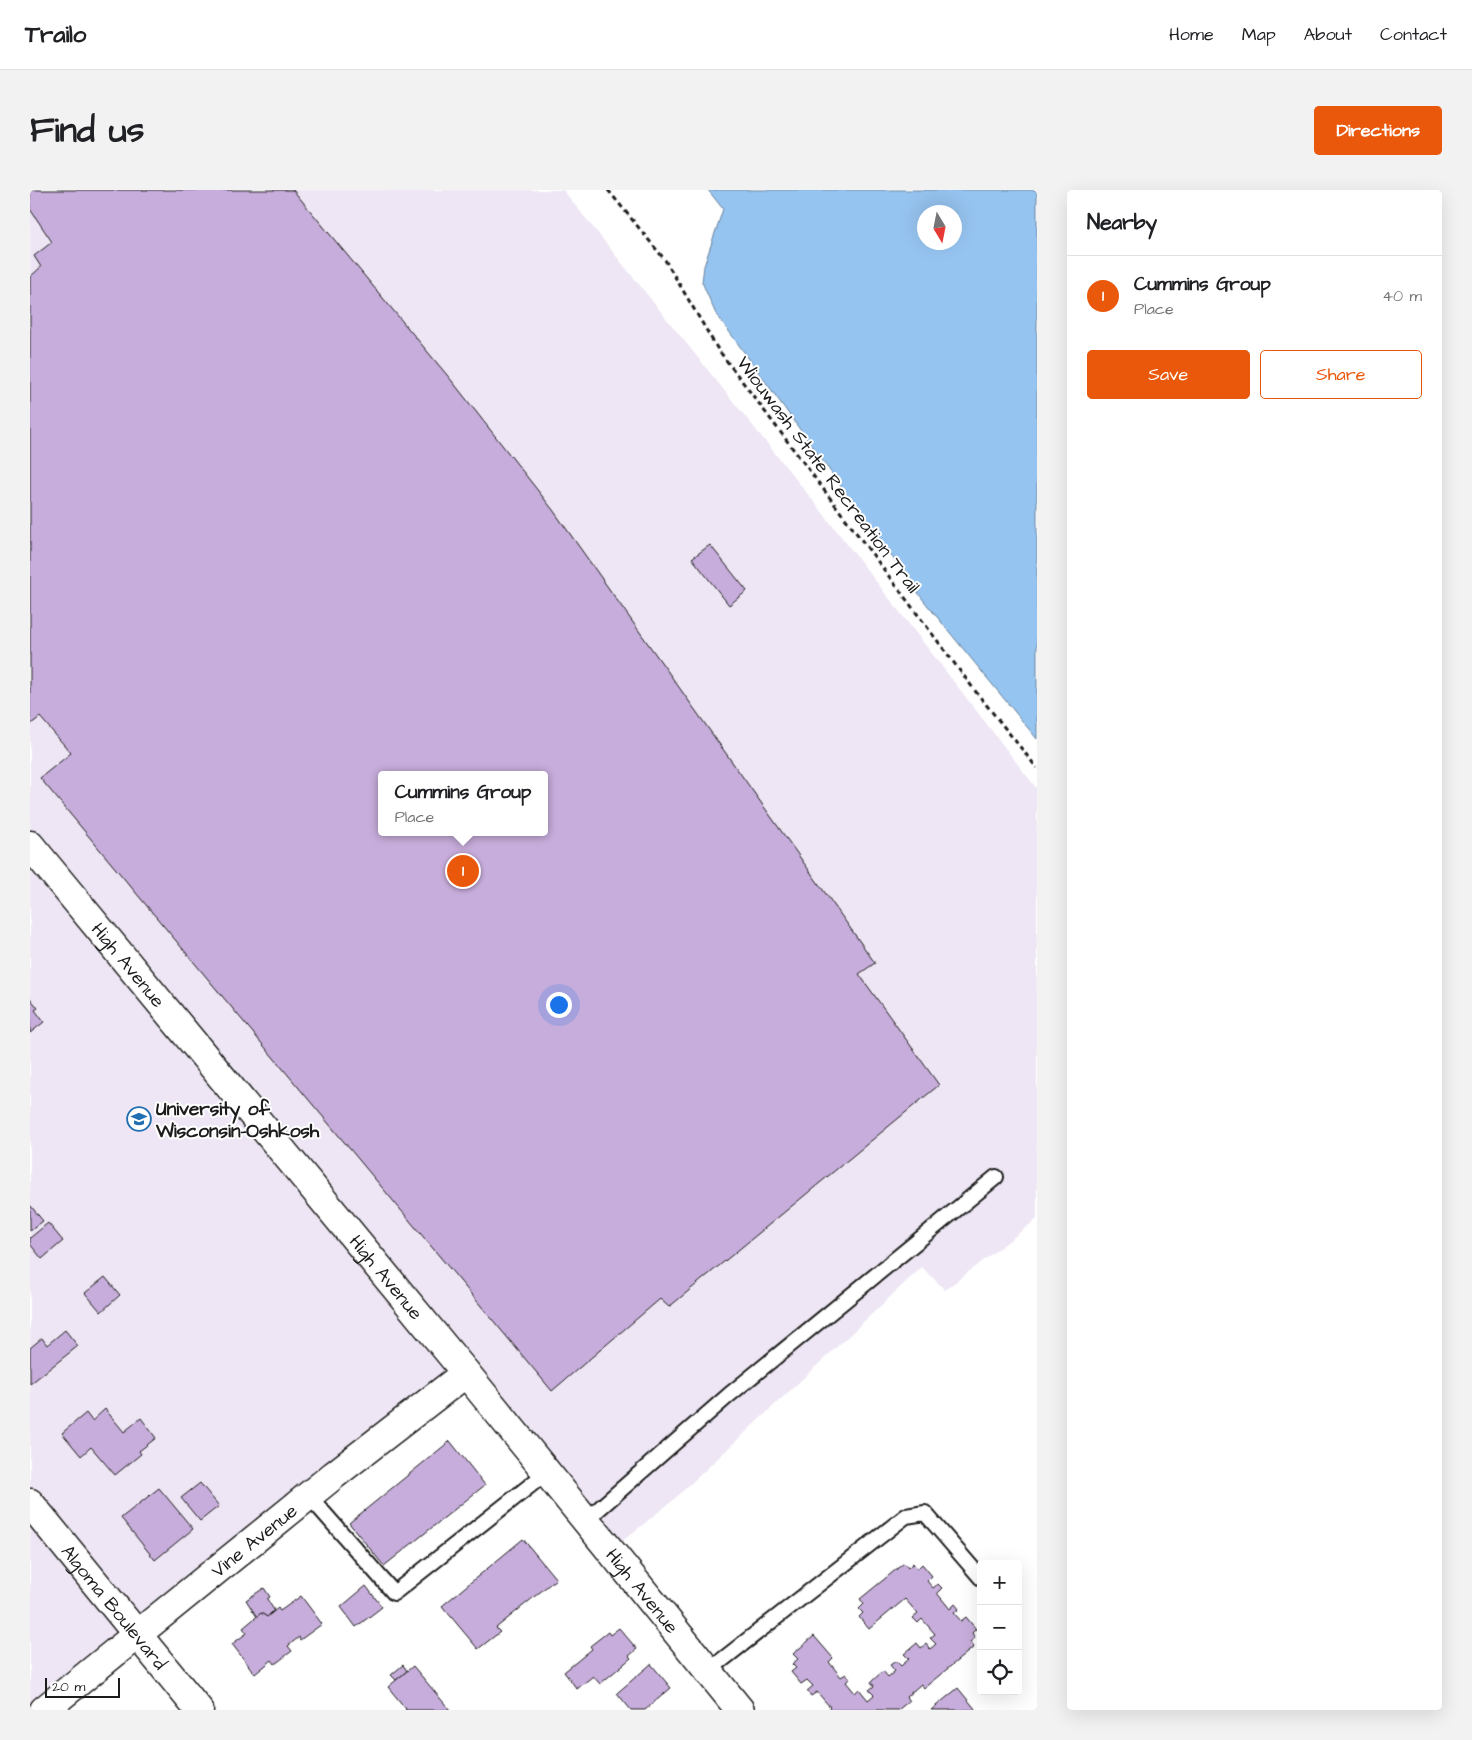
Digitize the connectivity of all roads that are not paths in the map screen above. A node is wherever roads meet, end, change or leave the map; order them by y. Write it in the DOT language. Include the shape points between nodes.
graph roads {
  1 [pos="30,845"];
  2 [pos="996,1177"];
  3 [pos="466,1373"];
  4 [pos="546,1473"];
  5 [pos="309,1496"];
  6 [pos="30,1503"];
  7 [pos="585,1521"];
  8 [pos="977,1573"];
  9 [pos="137,1634"];
  10 [pos="708,1671"];
  11 [pos="44,1710"];
  12 [pos="199,1710"];
  13 [pos="740,1710"];
  1 -- 3 [label="main road, High Avenue"];
  2 -- 7 [label="lane" via="729,1395"];
  3 -- 4 [label="main road, High Avenue"];
  3 -- 5 [label="main road, Vine Avenue"];
  4 -- 5 [label="lane" via="394,1593"];
  4 -- 7 [label="main road, High Avenue"];
  5 -- 9 [label="main road, Vine Avenue"];
  6 -- 9 [label="main road, Algoma Boulevard"];
  7 -- 10 [label="main road, High Avenue"];
  8 -- 10 [label="lane" via="925,1513 906,1516"];
  9 -- 11 [label="main road, Vine Avenue"];
  9 -- 12 [label="main road, Algoma Boulevard"];
  10 -- 13 [label="main road, High Avenue"];
}
